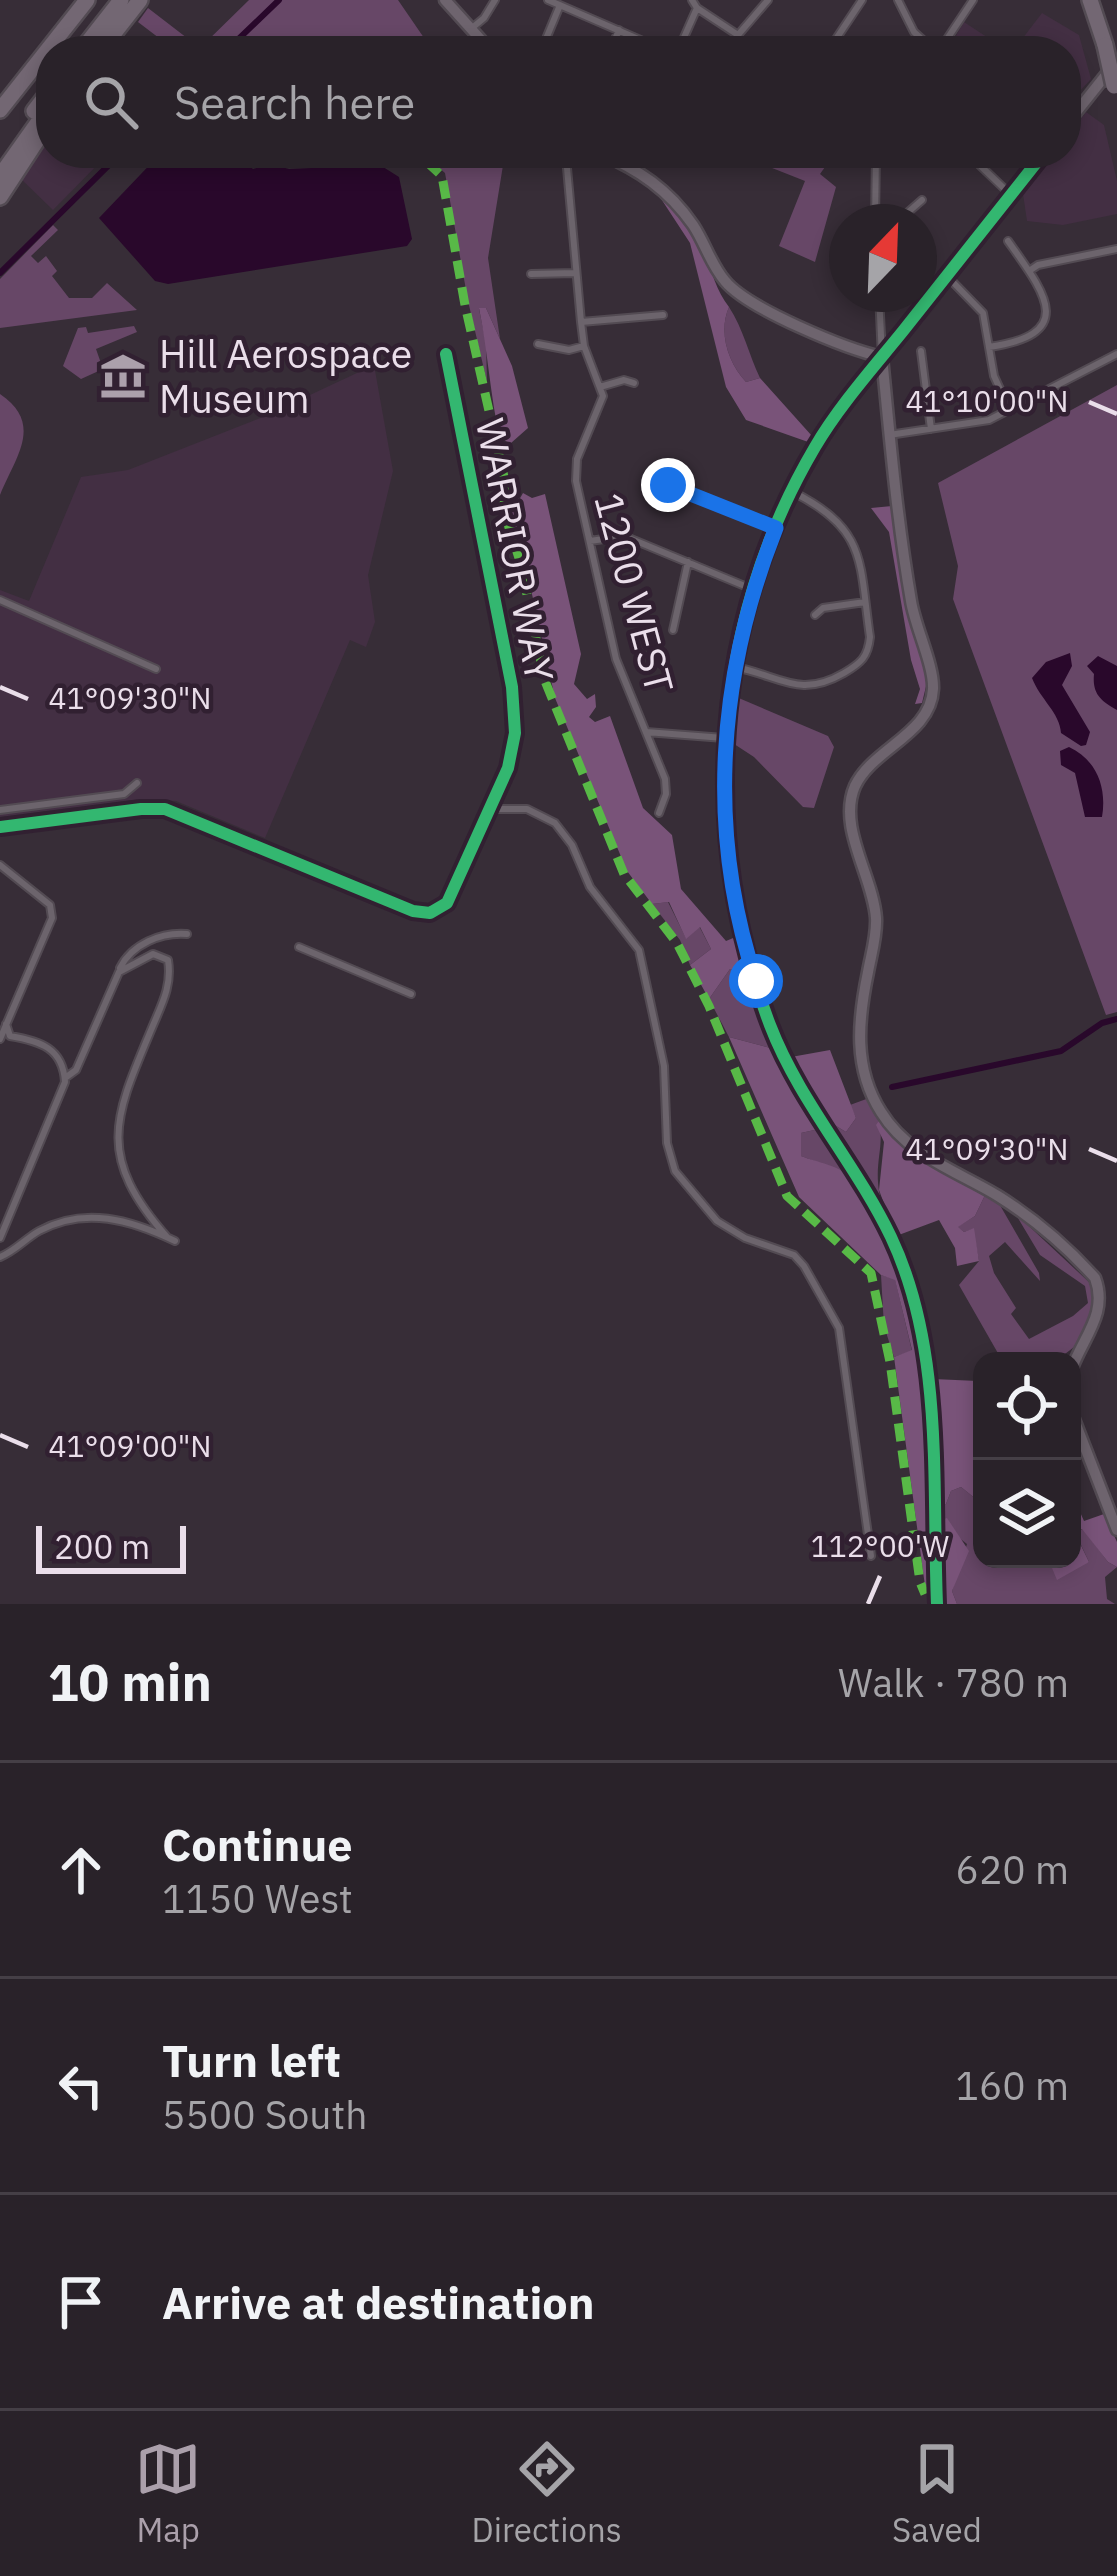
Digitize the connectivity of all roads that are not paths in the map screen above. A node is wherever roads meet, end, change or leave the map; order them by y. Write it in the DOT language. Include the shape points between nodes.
graph roads {
  1 [pos="87,0"];
  2 [pos="121,0"];
  3 [pos="130,0"];
  4 [pos="144,0"];
  5 [pos="445,0"];
  6 [pos="495,0"];
  7 [pos="548,0"];
  8 [pos="768,0"];
  9 [pos="862,0"];
  10 [pos="898,0"];
  11 [pos="973,0"];
  12 [pos="1092,0"];
  13 [pos="695,4"];
  14 [pos="560,5"];
  15 [pos="472,28"];
  16 [pos="619,30"];
  17 [pos="58,36"];
  18 [pos="93,36"];
  19 [pos="109,36"];
  20 [pos="113,36"];
  21 [pos="479,36"];
  22 [pos="547,36"];
  23 [pos="616,36"];
  24 [pos="632,36"];
  25 [pos="683,36"];
  26 [pos="838,36"];
  27 [pos="919,36"];
  28 [pos="948,36"];
  29 [pos="36,62"];
  30 [pos="1117,62"];
  31 [pos="36,64"];
  32 [pos="1116,92"];
  33 [pos="0,99"];
  34 [pos="1081,106"];
  35 [pos="36,109"];
  36 [pos="0,110"];
  37 [pos="36,125"];
  38 [pos="36,142"];
  39 [pos="36,152"];
  40 [pos="0,157"];
  41 [pos="567,168"];
  42 [pos="638,168"];
  43 [pos="876,168"];
  44 [pos="983,168"];
  45 [pos="1032,168"];
  46 [pos="0,176"];
  47 [pos="1011,195"];
  48 [pos="0,196"];
  49 [pos="922,200"];
  50 [pos="875,204"];
  51 [pos="917,204"];
  52 [pos="0,208"];
  53 [pos="1008,241"];
  54 [pos="1117,249"];
  55 [pos="1029,271"];
  56 [pos="576,273"];
  57 [pos="531,274"];
  58 [pos="946,276"];
  59 [pos="880,312"];
  60 [pos="662,315"];
  61 [pos="581,322"];
  62 [pos="538,344"];
  63 [pos="584,346"];
  64 [pos="989,347"];
  65 [pos="922,351"];
  66 [pos="446,354"];
  67 [pos="1117,354"];
  68 [pos="882,358"];
  69 [pos="634,383"];
  70 [pos="600,387"];
  71 [pos="1010,410"];
  72 [pos="931,429"];
  73 [pos="890,435"];
  74 [pos="668,485"];
  75 [pos="793,492"];
  76 [pos="776,528"];
  77 [pos="590,541"];
  78 [pos="688,562"];
  79 [pos="752,589"];
  80 [pos="0,600"];
  81 [pos="865,602"];
  82 [pos="815,615"];
  83 [pos="673,630"];
  84 [pos="735,668"];
  85 [pos="156,669"];
  86 [pos="646,732"];
  87 [pos="724,738"];
  88 [pos="137,783"];
  89 [pos="491,809"];
  90 [pos="0,810"];
  91 [pos="659,813"];
  92 [pos="0,827"];
  93 [pos="0,865"];
  94 [pos="187,934"];
  95 [pos="299,947"];
  96 [pos="119,972"];
  97 [pos="411,994"];
  98 [pos="6,1024"];
  99 [pos="0,1039"];
  100 [pos="65,1078"];
  101 [pos="0,1238"];
  102 [pos="0,1257"];
  103 [pos="1080,1352"];
  104 [pos="1081,1437"];
  105 [pos="1117,1530"];
  106 [pos="871,1556"];
  107 [pos="937,1604"];
  1 -- 17 [label="highway"];
  2 -- 18 [label="highway"];
  3 -- 19 [label="highway"];
  4 -- 20 [label="highway"];
  5 -- 15 [label="street"];
  6 -- 15 [label="street"];
  7 -- 14 [label="street"];
  8 -- 13 [label="street" via="738,34"];
  9 -- 26 [label="street"];
  10 -- 27 [label="street"];
  11 -- 28 [label="street"];
  12 -- 32 [label="highway, bridge"];
  13 -- 25 [label="street"];
  14 -- 16 [label="street"];
  14 -- 22 [label="street"];
  15 -- 21 [label="street"];
  16 -- 23 [label="street"];
  16 -- 24 [label="street"];
  29 -- 33 [label="highway"];
  30 -- 34 [label="street"];
  31 -- 36 [label="highway"];
  35 -- 40 [label="highway"];
  37 -- 46 [label="highway"];
  38 -- 48 [label="highway"];
  39 -- 52 [label="street"];
  41 -- 56 [label="street"];
  42 -- 68 [label="street" via="748,302"];
  43 -- 50 [label="street"];
  44 -- 47 [label="street"];
  45 -- 47 [label="street"];
  47 -- 58 [label="street"];
  49 -- 51 [label="street"];
  53 -- 55 [label="street"];
  54 -- 55 [label="street"];
  55 -- 64 [label="street" via="1048,319 1015,342"];
  56 -- 57 [label="street"];
  56 -- 61 [label="street"];
  58 -- 64 [label="street" via="983,313"];
  58 -- 68 [label="street"];
  59 -- 68 [label="street"];
  60 -- 61 [label="street"];
  61 -- 63 [label="street"];
  62 -- 63 [label="street"];
  63 -- 70 [label="street"];
  64 -- 71 [label="street"];
  65 -- 72 [label="street"];
  66 -- 89 [label="street, WARRIOR WAY" via="515,713 508,769"];
  67 -- 71 [label="street"];
  68 -- 73 [label="street"];
  68 -- 75 [label="street" via="816,445"];
  69 -- 70 [label="street"];
  70 -- 77 [label="street, 1200 WEST" via="602,405 576,472"];
  71 -- 72 [label="street"];
  72 -- 73 [label="street"];
  73 -- 103 [label="street" via="911,602 933,692 925,715 867,768 852,797 877,920 860,1021 862,1070 899,1136 1016,1209 1095,1278 1099,1313"];
  74 -- 76 [label="street"];
  75 -- 76 [label="street"];
  75 -- 81 [label="street" via="854,541"];
  76 -- 79 [label="street"];
  77 -- 78 [label="street" via="624,536"];
  77 -- 86 [label="street, 1200 WEST" via="616,659"];
  78 -- 79 [label="street"];
  78 -- 83 [label="street"];
  79 -- 84 [label="street"];
  80 -- 85 [label="street"];
  81 -- 82 [label="street"];
  81 -- 84 [label="street" via="868,652 821,686"];
  84 -- 87 [label="street"];
  86 -- 87 [label="street"];
  86 -- 91 [label="street, 1200 WEST" via="665,779"];
  87 -- 107 [label="street" via="727,842 747,954 770,1025 890,1234 919,1320"];
  88 -- 90 [label="street" via="124,794"];
  89 -- 92 [label="street, WARRIOR WAY" via="455,891 440,909 417,913 165,809"];
  89 -- 106 [label="street" via="527,809 554,823 638,950 664,1066 675,1172 717,1221 794,1256 839,1328"];
  93 -- 98 [label="street" via="50,905 52,917"];
  94 -- 96 [label="street" via="133,949"];
  95 -- 97 [label="street"];
  96 -- 100 [label="street" via="76,1070"];
  96 -- 102 [label="street" via="153,954 168,960 167,994 127,1087 118,1144 136,1200 171,1239 94,1217 43,1229"];
  98 -- 99 [label="street"];
  98 -- 100 [label="street" via="10,1036 52,1050"];
  100 -- 101 [label="street"];
  104 -- 105 [label="street"];
}
